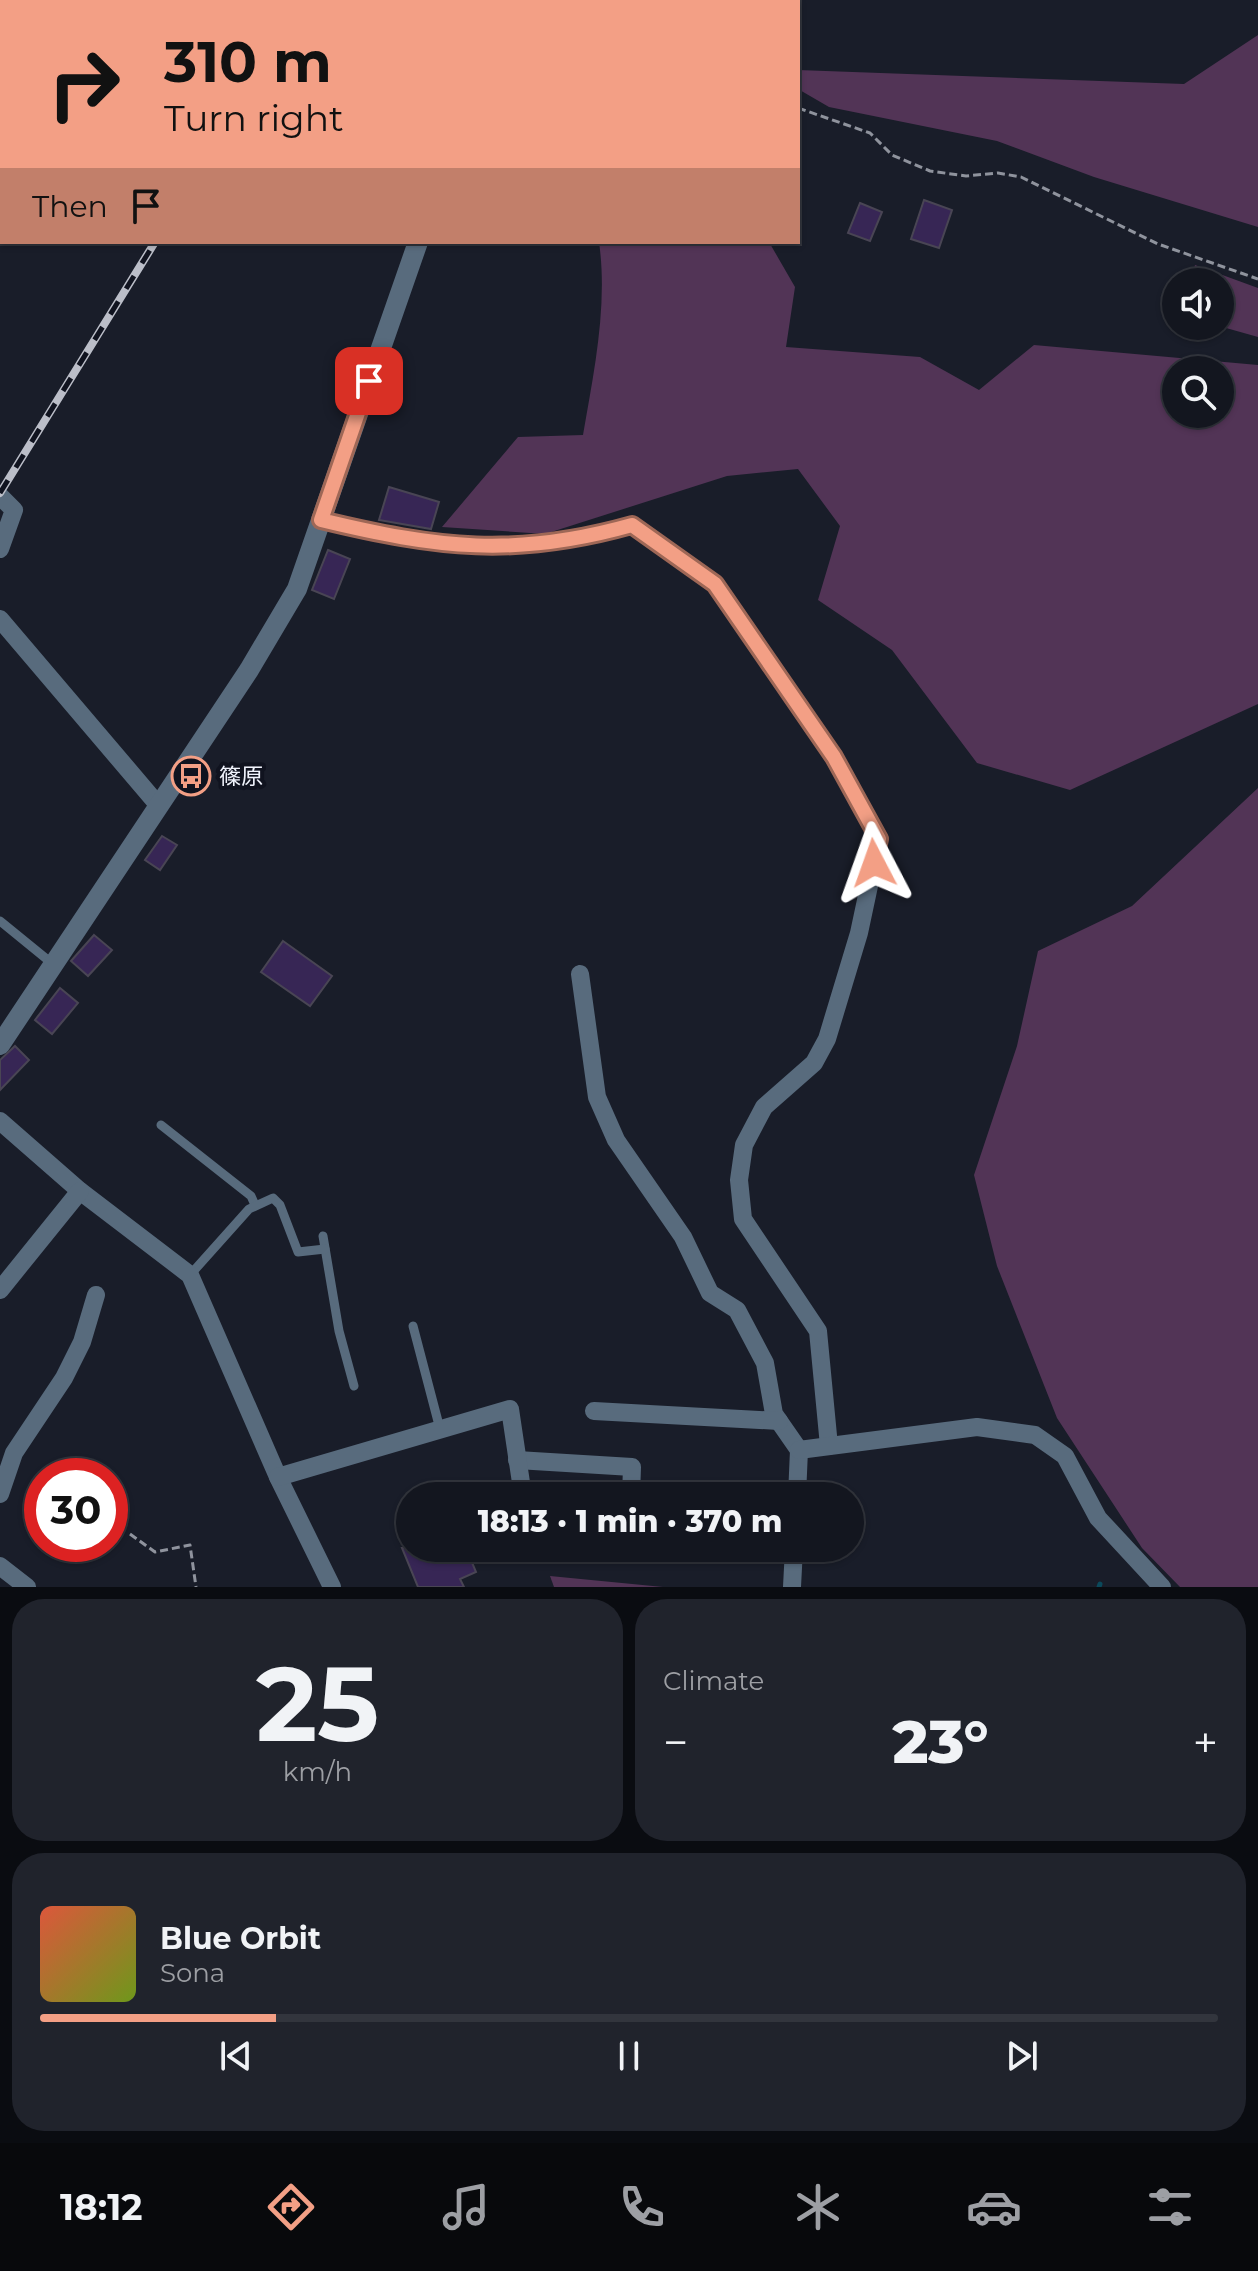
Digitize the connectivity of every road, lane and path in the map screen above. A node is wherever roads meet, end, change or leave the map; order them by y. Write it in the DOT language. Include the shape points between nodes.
graph roads {
  1 [pos="800,109"];
  2 [pos="417,244"];
  3 [pos="1258,279"];
  4 [pos="0,496"];
  5 [pos="321,520"];
  6 [pos="0,549"];
  7 [pos="0,619"];
  8 [pos="159,806"];
  9 [pos="0,921"];
  10 [pos="54,965"];
  11 [pos="580,974"];
  12 [pos="0,1045"];
  13 [pos="0,1121"];
  14 [pos="161,1125"];
  15 [pos="80,1191"];
  16 [pos="255,1205"];
  17 [pos="323,1236"];
  18 [pos="325,1249"];
  19 [pos="190,1275"];
  20 [pos="0,1290"];
  21 [pos="96,1295"];
  22 [pos="413,1326"];
  23 [pos="354,1386"];
  24 [pos="594,1411"];
  25 [pos="779,1421"];
  26 [pos="440,1429"];
  27 [pos="829,1446"];
  28 [pos="799,1450"];
  29 [pos="517,1460"];
  30 [pos="278,1477"];
  31 [pos="521,1482"];
  32 [pos="631,1482"];
  33 [pos="798,1482"];
  34 [pos="0,1494"];
  35 [pos="130,1534"];
  36 [pos="793,1562"];
  37 [pos="0,1566"];
  38 [pos="27,1587"];
  39 [pos="196,1587"];
  40 [pos="332,1587"];
  41 [pos="792,1587"];
  42 [pos="1162,1587"];
  1 -- 3 [label="path" via="870,133 892,155 930,171 1021,177 1158,244"];
  2 -- 5 [label="street"];
  4 -- 6 [label="street" via="14,510"];
  5 -- 8 [label="street" via="297,589"];
  5 -- 27 [label="street" via="438,544 497,548 594,536 632,525 715,584 834,757 879,839 859,933 827,1039 814,1063 764,1107 744,1145 739,1180 743,1219 818,1331"];
  7 -- 8 [label="street"];
  8 -- 10 [label="street"];
  9 -- 10 [label="lane"];
  10 -- 12 [label="street"];
  11 -- 25 [label="street" via="597,1097 616,1140 683,1237 710,1293 737,1310 765,1363"];
  13 -- 15 [label="street"];
  14 -- 16 [label="lane" via="251,1196"];
  15 -- 19 [label="street"];
  15 -- 20 [label="street"];
  16 -- 18 [label="lane" via="278,1201 298,1252"];
  16 -- 19 [label="lane"];
  17 -- 18 [label="lane"];
  18 -- 23 [label="lane"];
  19 -- 30 [label="street"];
  21 -- 34 [label="street" via="82,1342 14,1453"];
  22 -- 26 [label="lane"];
  24 -- 25 [label="street"];
  25 -- 28 [label="street"];
  26 -- 29 [label="street" via="510,1409"];
  26 -- 30 [label="street"];
  27 -- 28 [label="street"];
  27 -- 42 [label="street" via="977,1427 1035,1435 1065,1456 1098,1518"];
  28 -- 33 [label="street"];
  29 -- 31 [label="street"];
  29 -- 32 [label="street" via="632,1467"];
  30 -- 40 [label="street"];
  35 -- 39 [label="path" via="155,1552 190,1545"];
  36 -- 41 [label="street"];
  37 -- 38 [label="street"];
}
